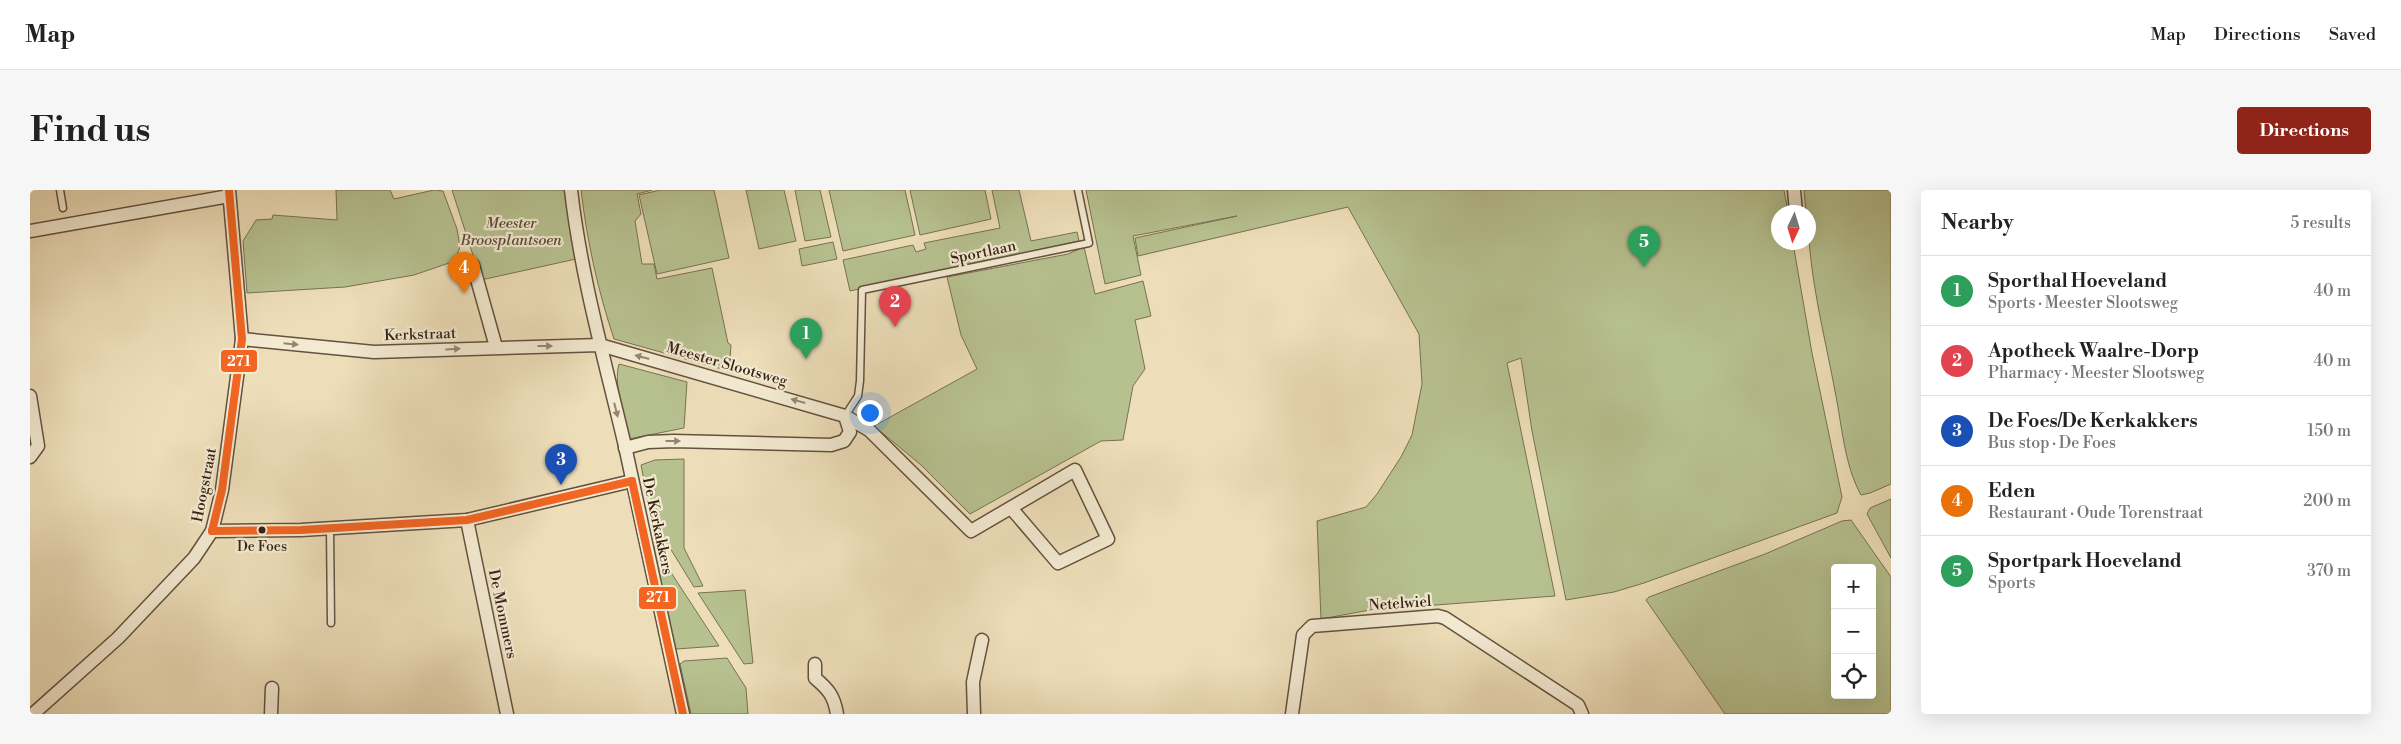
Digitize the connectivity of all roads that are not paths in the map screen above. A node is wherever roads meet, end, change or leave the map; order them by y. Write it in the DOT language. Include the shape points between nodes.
graph roads {
  1 [pos="60,190"];
  2 [pos="570,190"];
  3 [pos="1078,190"];
  4 [pos="1794,190"];
  5 [pos="229,193"];
  6 [pos="1795,205"];
  7 [pos="63,208"];
  8 [pos="30,231"];
  9 [pos="473,265"];
  10 [pos="242,339"];
  11 [pos="600,345"];
  12 [pos="496,347"];
  13 [pos="30,396"];
  14 [pos="845,416"];
  15 [pos="625,448"];
  16 [pos="30,457"];
  17 [pos="632,481"];
  18 [pos="1011,508"];
  19 [pos="467,520"];
  20 [pos="330,526"];
  21 [pos="212,531"];
  22 [pos="331,623"];
  23 [pos="982,640"];
  24 [pos="815,664"];
  25 [pos="272,688"];
  26 [pos="33,714"];
  27 [pos="272,714"];
  28 [pos="507,714"];
  29 [pos="682,714"];
  30 [pos="837,714"];
  31 [pos="974,714"];
  32 [pos="1292,714"];
  33 [pos="1582,714"];
  1 -- 7 [label="lane"];
  2 -- 11 [label="street, De Kerkakkers"];
  3 -- 14 [label="lane, Sportlaan" via="1089,243 862,290 858,396"];
  4 -- 6 [label="street"];
  5 -- 8 [label="street"];
  5 -- 10 [label="street, Hoogstraat"];
  9 -- 12 [label="street"];
  10 -- 12 [label="street, Kerkstraat, one-way" via="374,352"];
  10 -- 21 [label="street, Hoogstraat" via="222,490"];
  12 -- 11 [label="street, Kerkstraat, one-way"];
  14 -- 11 [label="street, Meester Slootsweg, one-way"];
  11 -- 15 [label="street, De Kerkakkers, one-way"];
  13 -- 16 [label="street" via="38,446"];
  15 -- 14 [label="street, one-way" via="665,441 831,444 844,441 850,432"];
  14 -- 18 [label="street, Meester Slootsweg" via="869,430 971,531"];
  15 -- 17 [label="street, De Kerkakkers"];
  17 -- 19 [label="street"];
  17 -- 29 [label="street, De Kerkakkers"];
  18 -- 18 [label="street" via="1058,563 1108,539 1075,470"];
  19 -- 20 [label="street"];
  19 -- 28 [label="street, De Mommers"];
  20 -- 21 [label="street" via="301,530"];
  20 -- 22 [label="lane"];
  21 -- 26 [label="street, Hoogstraat" via="194,558 118,638"];
  23 -- 31 [label="street" via="973,682"];
  24 -- 30 [label="street" via="815,678 831,691"];
  25 -- 27 [label="street"];
  32 -- 33 [label="street, Netelwiel" via="1303,635 1312,626 1438,616 1578,705"];
}
